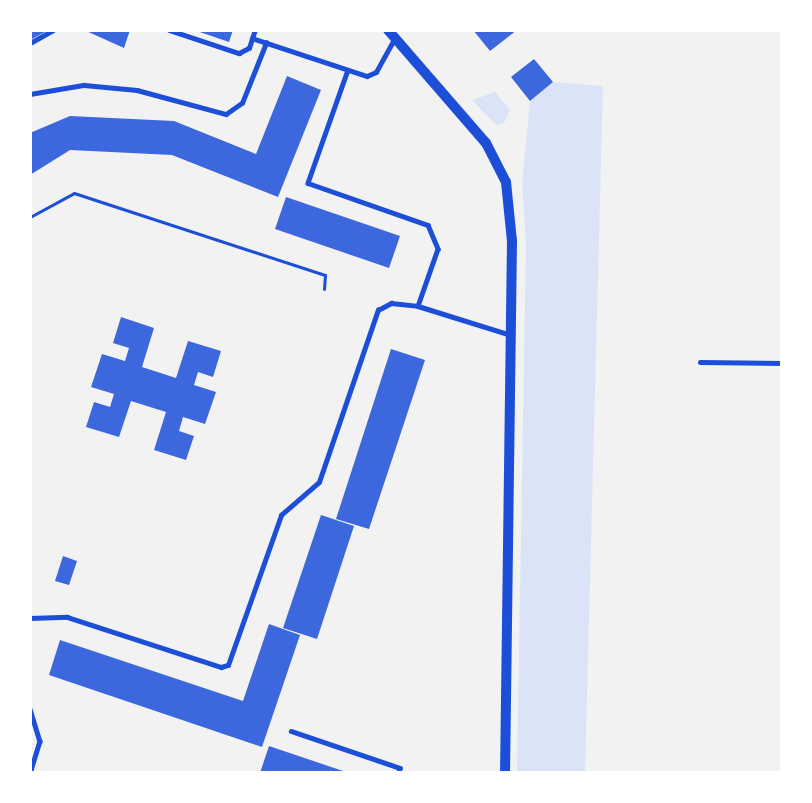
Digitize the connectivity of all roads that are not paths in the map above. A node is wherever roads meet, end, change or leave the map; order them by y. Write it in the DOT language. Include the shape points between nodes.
graph roads {
  1 [pos="54,30"];
  2 [pos="169,30"];
  3 [pos="255,30"];
  4 [pos="391,34"];
  5 [pos="252,38"];
  6 [pos="266,42"];
  7 [pos="30,43"];
  8 [pos="348,70"];
  9 [pos="30,94"];
  10 [pos="418,306"];
  11 [pos="511,335"];
  12 [pos="700,362"];
  13 [pos="782,363"];
  14 [pos="30,618"];
  15 [pos="30,709"];
  16 [pos="291,731"];
  17 [pos="30,773"];
  18 [pos="399,773"];
  19 [pos="505,773"];
  1 -- 7 [label="lane"];
  2 -- 5 [label="lane" via="239,53 245,53"];
  3 -- 5 [label="lane"];
  4 -- 8 [label="lane" via="372,76"];
  4 -- 11 [label="street" via="486,143 506,182"];
  5 -- 6 [label="lane"];
  6 -- 8 [label="lane"];
  6 -- 9 [label="lane" via="242,103 226,114 137,90 84,85 41,88"];
  8 -- 10 [label="lane" via="308,183 428,225 438,249"];
  10 -- 11 [label="lane"];
  10 -- 14 [label="lane" via="391,303 378,310 319,482 281,515 228,665 67,617"];
  11 -- 19 [label="street"];
  12 -- 13 [label="lane"];
  15 -- 17 [label="lane" via="40,741"];
  16 -- 18 [label="lane" via="400,768"];
}
